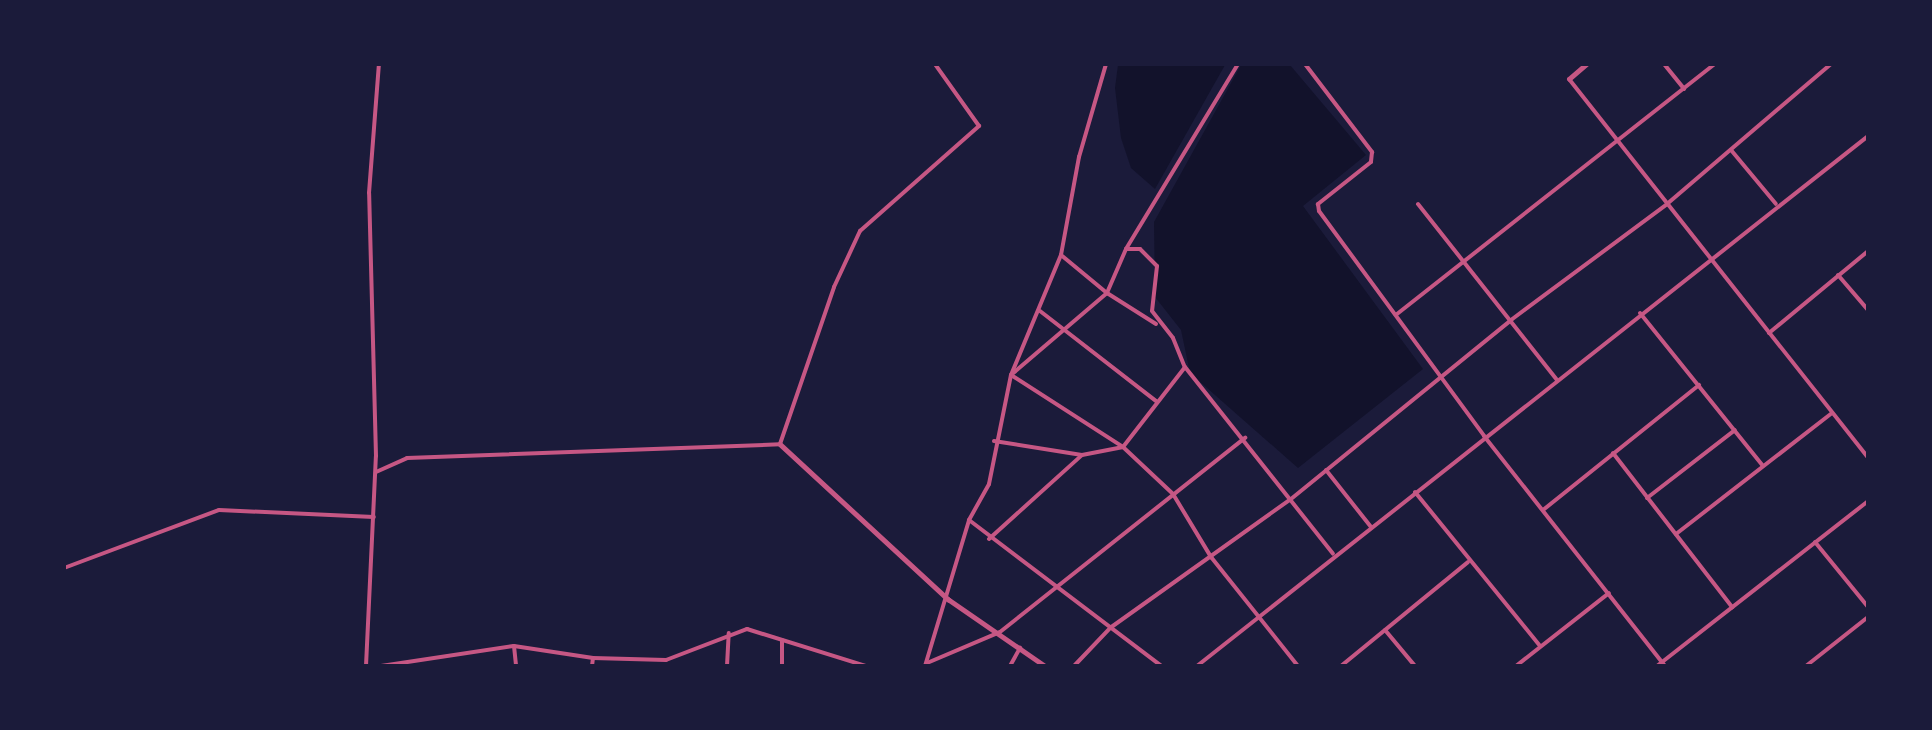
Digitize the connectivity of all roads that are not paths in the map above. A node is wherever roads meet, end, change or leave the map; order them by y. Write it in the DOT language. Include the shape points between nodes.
graph roads {
  1 [pos="379,64"];
  2 [pos="935,64"];
  3 [pos="1106,64"];
  4 [pos="1238,64"];
  5 [pos="1305,64"];
  6 [pos="1586,64"];
  7 [pos="1664,64"];
  8 [pos="1715,64"];
  9 [pos="1831,64"];
  10 [pos="1569,79"];
  11 [pos="1684,89"];
  12 [pos="1865,137"];
  13 [pos="1619,143"];
  14 [pos="1868,144"];
  15 [pos="1731,150"];
  16 [pos="1418,204"];
  17 [pos="1667,204"];
  18 [pos="1776,204"];
  19 [pos="1126,249"];
  20 [pos="1868,251"];
  21 [pos="1061,255"];
  22 [pos="1710,258"];
  23 [pos="1462,260"];
  24 [pos="1838,275"];
  25 [pos="1107,293"];
  26 [pos="1868,310"];
  27 [pos="1040,311"];
  28 [pos="1640,313"];
  29 [pos="1397,314"];
  30 [pos="1511,320"];
  31 [pos="1156,324"];
  32 [pos="1058,329"];
  33 [pos="1769,333"];
  34 [pos="1185,367"];
  35 [pos="1011,375"];
  36 [pos="1443,376"];
  37 [pos="1557,380"];
  38 [pos="1699,385"];
  39 [pos="1156,401"];
  40 [pos="1832,413"];
  41 [pos="1735,430"];
  42 [pos="1484,436"];
  43 [pos="1245,438"];
  44 [pos="994,441"];
  45 [pos="780,444"];
  46 [pos="1123,447"];
  47 [pos="1612,453"];
  48 [pos="1082,455"];
  49 [pos="1868,458"];
  50 [pos="1763,466"];
  51 [pos="1326,470"];
  52 [pos="376,472"];
  53 [pos="1415,492"];
  54 [pos="1173,494"];
  55 [pos="1647,498"];
  56 [pos="1291,499"];
  57 [pos="1868,501"];
  58 [pos="1543,510"];
  59 [pos="374,517"];
  60 [pos="969,520"];
  61 [pos="1371,527"];
  62 [pos="1676,534"];
  63 [pos="989,539"];
  64 [pos="1815,542"];
  65 [pos="1333,554"];
  66 [pos="1211,557"];
  67 [pos="1468,562"];
  68 [pos="64,568"];
  69 [pos="1054,588"];
  70 [pos="1609,593"];
  71 [pos="948,599"];
  72 [pos="1732,607"];
  73 [pos="1868,607"];
  74 [pos="1258,616"];
  75 [pos="1868,617"];
  76 [pos="1110,628"];
  77 [pos="1385,630"];
  78 [pos="1000,632"];
  79 [pos="729,633"];
  80 [pos="782,639"];
  81 [pos="514,646"];
  82 [pos="1540,646"];
  83 [pos="1020,647"];
  84 [pos="593,658"];
  85 [pos="848,659"];
  86 [pos="666,663"];
  87 [pos="1664,664"];
  88 [pos="925,665"];
  89 [pos="366,666"];
  90 [pos="381,666"];
  91 [pos="516,666"];
  92 [pos="592,666"];
  93 [pos="727,666"];
  94 [pos="782,666"];
  95 [pos="848,666"];
  96 [pos="866,666"];
  97 [pos="1010,666"];
  98 [pos="1045,666"];
  99 [pos="1074,666"];
  100 [pos="1161,666"];
  101 [pos="1197,666"];
  102 [pos="1298,666"];
  103 [pos="1341,666"];
  104 [pos="1415,666"];
  105 [pos="1516,666"];
  106 [pos="1657,666"];
  107 [pos="1806,666"];
  1 -- 52 [label="street" via="369,193"];
  2 -- 45 [label="street" via="979,126 860,231 834,287"];
  3 -- 21 [label="street" via="1079,157"];
  4 -- 19 [label="street"];
  5 -- 29 [label="street" via="1372,152 1371,162 1318,204 1319,211"];
  6 -- 10 [label="street"];
  7 -- 11 [label="street"];
  8 -- 11 [label="street"];
  9 -- 15 [label="street"];
  10 -- 13 [label="street"];
  11 -- 13 [label="street"];
  12 -- 14 [label="street"];
  12 -- 18 [label="street"];
  13 -- 17 [label="street"];
  13 -- 23 [label="street"];
  15 -- 17 [label="street"];
  15 -- 18 [label="street"];
  16 -- 23 [label="street"];
  17 -- 22 [label="street"];
  17 -- 30 [label="street"];
  18 -- 22 [label="street"];
  19 -- 25 [label="street"];
  19 -- 31 [label="street" via="1140,249 1157,266 1152,311"];
  20 -- 24 [label="street"];
  21 -- 25 [label="street"];
  21 -- 27 [label="street"];
  22 -- 28 [label="street"];
  22 -- 33 [label="street"];
  23 -- 29 [label="street"];
  23 -- 30 [label="street"];
  24 -- 26 [label="street"];
  24 -- 33 [label="street"];
  25 -- 31 [label="street"];
  25 -- 32 [label="street"];
  27 -- 32 [label="street"];
  27 -- 35 [label="street"];
  28 -- 37 [label="street"];
  28 -- 38 [label="street"];
  29 -- 36 [label="street"];
  30 -- 36 [label="street"];
  30 -- 37 [label="street"];
  31 -- 34 [label="street" via="1173,338"];
  32 -- 35 [label="street"];
  32 -- 39 [label="street"];
  33 -- 40 [label="street"];
  34 -- 39 [label="street"];
  34 -- 43 [label="street"];
  35 -- 44 [label="street"];
  35 -- 46 [label="street"];
  36 -- 42 [label="street"];
  36 -- 51 [label="street"];
  37 -- 42 [label="street"];
  38 -- 41 [label="street"];
  38 -- 47 [label="street"];
  39 -- 46 [label="street"];
  40 -- 49 [label="street"];
  40 -- 50 [label="street"];
  41 -- 50 [label="street"];
  41 -- 55 [label="street"];
  42 -- 53 [label="street"];
  42 -- 58 [label="street"];
  43 -- 54 [label="street"];
  43 -- 56 [label="street"];
  44 -- 48 [label="street"];
  44 -- 60 [label="street" via="989,484"];
  45 -- 52 [label="street" via="407,458"];
  45 -- 71 [label="street"];
  46 -- 48 [label="street"];
  46 -- 54 [label="street"];
  47 -- 55 [label="street"];
  47 -- 58 [label="street"];
  48 -- 63 [label="street"];
  50 -- 62 [label="street"];
  51 -- 56 [label="street"];
  51 -- 61 [label="street"];
  52 -- 59 [label="street"];
  53 -- 61 [label="street"];
  53 -- 67 [label="street"];
  54 -- 66 [label="street"];
  54 -- 69 [label="street"];
  55 -- 62 [label="street"];
  56 -- 65 [label="street"];
  56 -- 66 [label="street"];
  57 -- 64 [label="street"];
  58 -- 70 [label="street"];
  59 -- 68 [label="street" via="219,510"];
  59 -- 89 [label="street"];
  60 -- 63 [label="street"];
  60 -- 71 [label="street"];
  61 -- 65 [label="street"];
  62 -- 72 [label="street"];
  63 -- 69 [label="street"];
  64 -- 72 [label="street"];
  64 -- 73 [label="street"];
  65 -- 74 [label="street"];
  66 -- 74 [label="street"];
  66 -- 76 [label="street"];
  67 -- 77 [label="street"];
  67 -- 82 [label="street"];
  69 -- 76 [label="street"];
  69 -- 78 [label="street"];
  70 -- 82 [label="street"];
  70 -- 87 [label="street"];
  71 -- 78 [label="street"];
  71 -- 88 [label="street"];
  72 -- 87 [label="street"];
  74 -- 101 [label="street"];
  74 -- 102 [label="street"];
  75 -- 107 [label="street"];
  76 -- 99 [label="street"];
  76 -- 100 [label="street"];
  77 -- 103 [label="street"];
  77 -- 104 [label="street"];
  78 -- 83 [label="street"];
  78 -- 88 [label="street"];
  79 -- 80 [label="street" via="747,629"];
  79 -- 86 [label="street"];
  79 -- 93 [label="street"];
  80 -- 85 [label="street"];
  80 -- 94 [label="street"];
  81 -- 84 [label="street"];
  81 -- 90 [label="street"];
  81 -- 91 [label="street"];
  82 -- 105 [label="street"];
  83 -- 97 [label="street"];
  83 -- 98 [label="street"];
  84 -- 86 [label="street"];
  84 -- 92 [label="street"];
  85 -- 95 [label="street"];
  85 -- 96 [label="street"];
  87 -- 106 [label="street"];
}
